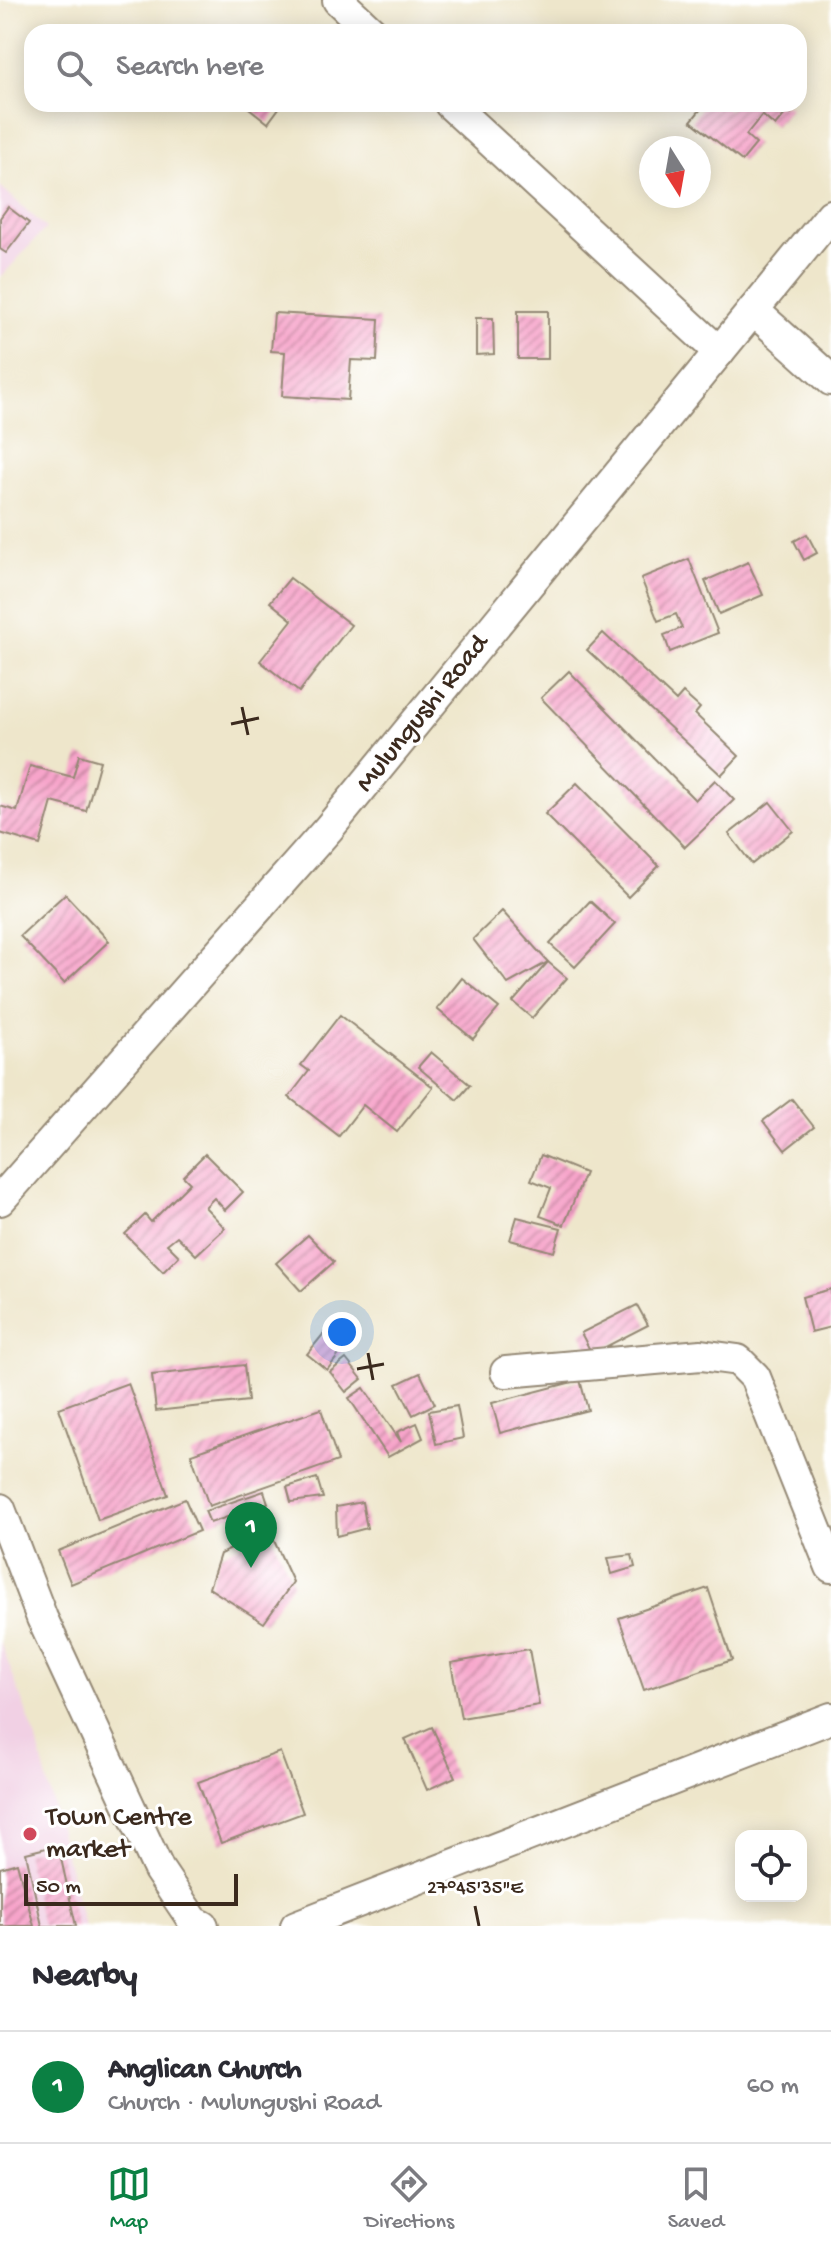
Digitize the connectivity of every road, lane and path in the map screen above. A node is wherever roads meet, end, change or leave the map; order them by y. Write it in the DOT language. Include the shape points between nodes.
graph roads {
  1 [pos="338,0"];
  2 [pos="364,24"];
  3 [pos="459,112"];
  4 [pos="831,215"];
  5 [pos="753,310"];
  6 [pos="719,352"];
  7 [pos="831,380"];
  8 [pos="0,1200"];
  9 [pos="506,1372"];
  10 [pos="0,1509"];
  11 [pos="831,1567"];
  12 [pos="831,1718"];
  13 [pos="203,1926"];
  14 [pos="296,1926"];
  1 -- 2 [label="street"];
  3 -- 6 [label="street"];
  4 -- 5 [label="street, Mulungushi Road"];
  5 -- 6 [label="street, Mulungushi Road"];
  5 -- 7 [label="street"];
  6 -- 8 [label="street, Mulungushi Road" via="329,828"];
  9 -- 11 [label="street" via="701,1355 738,1360 755,1377"];
  10 -- 13 [label="street" via="42,1618 159,1870 194,1922"];
  12 -- 14 [label="street"];
}
